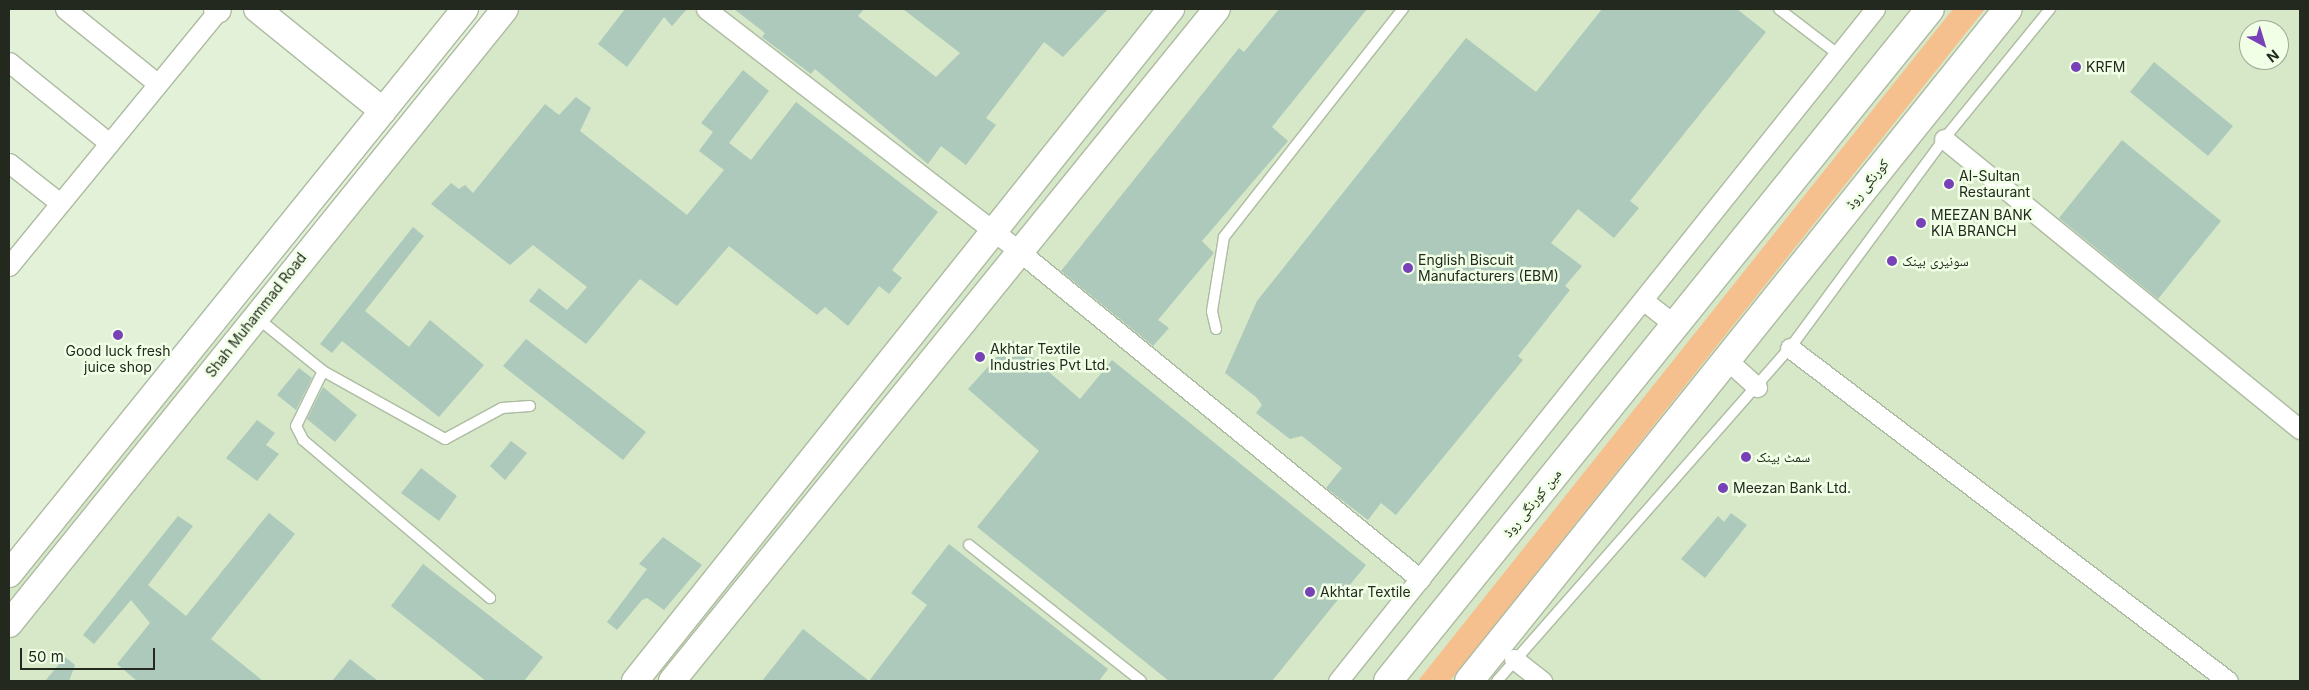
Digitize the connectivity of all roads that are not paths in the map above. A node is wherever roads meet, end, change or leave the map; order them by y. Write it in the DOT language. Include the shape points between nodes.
graph roads {
  1 [pos="66,9"];
  2 [pos="218,9"];
  3 [pos="257,9"];
  4 [pos="465,9"];
  5 [pos="505,9"];
  6 [pos="706,9"];
  7 [pos="1171,9"];
  8 [pos="1217,9"];
  9 [pos="1403,9"];
  10 [pos="1779,9"];
  11 [pos="1875,9"];
  12 [pos="1930,9"];
  13 [pos="2008,9"];
  14 [pos="2050,9"];
  15 [pos="1839,55"];
  16 [pos="9,62"];
  17 [pos="158,84"];
  18 [pos="380,114"];
  19 [pos="1944,139"];
  20 [pos="397,141"];
  21 [pos="109,143"];
  22 [pos="9,163"];
  23 [pos="337,168"];
  24 [pos="359,186"];
  25 [pos="60,204"];
  26 [pos="992,233"];
  27 [pos="1020,252"];
  28 [pos="11,260"];
  29 [pos="1643,300"];
  30 [pos="256,317"];
  31 [pos="1676,326"];
  32 [pos="1216,329"];
  33 [pos="1790,348"];
  34 [pos="1726,359"];
  35 [pos="323,371"];
  36 [pos="1757,387"];
  37 [pos="530,406"];
  38 [pos="2300,429"];
  39 [pos="969,545"];
  40 [pos="10,569"];
  41 [pos="1420,579"];
  42 [pos="490,598"];
  43 [pos="9,624"];
  44 [pos="1514,659"];
  45 [pos="635,681"];
  46 [pos="672,681"];
  47 [pos="1141,681"];
  48 [pos="1338,681"];
  49 [pos="1388,681"];
  50 [pos="1469,681"];
  51 [pos="1497,681"];
  52 [pos="1542,681"];
  53 [pos="2228,681"];
  1 -- 17 [label="street"];
  2 -- 17 [label="street"];
  3 -- 18 [label="street"];
  4 -- 18 [label="street, Shah Muhammad Road"];
  5 -- 20 [label="street, Shah Muhammad Road"];
  6 -- 26 [label="street"];
  7 -- 26 [label="street"];
  8 -- 27 [label="street"];
  9 -- 32 [label="lane" via="1224,237 1212,311"];
  10 -- 15 [label="lane"];
  11 -- 15 [label="street"];
  12 -- 31 [label="main road, مین کورنگی روڈ"];
  13 -- 34 [label="main road, کورنگی روڈ"];
  14 -- 19 [label="lane"];
  15 -- 29 [label="street"];
  16 -- 21 [label="street"];
  17 -- 21 [label="street"];
  18 -- 20 [label="street" via="396,120"];
  18 -- 23 [label="street, Shah Muhammad Road"];
  19 -- 33 [label="lane"];
  19 -- 38 [label="street"];
  20 -- 24 [label="street, Shah Muhammad Road"];
  21 -- 25 [label="street"];
  22 -- 25 [label="street"];
  23 -- 24 [label="street" via="340,183"];
  23 -- 40 [label="street, Shah Muhammad Road"];
  24 -- 30 [label="street, Shah Muhammad Road"];
  25 -- 28 [label="street"];
  26 -- 27 [label="street"];
  26 -- 45 [label="street"];
  27 -- 41 [label="street"];
  27 -- 46 [label="street"];
  29 -- 31 [label="street"];
  29 -- 41 [label="street"];
  30 -- 35 [label="lane"];
  30 -- 43 [label="street, Shah Muhammad Road"];
  31 -- 49 [label="main road, مین کورنگی روڈ"];
  33 -- 36 [label="lane"];
  33 -- 53 [label="street"];
  34 -- 36 [label="street"];
  34 -- 50 [label="main road"];
  35 -- 37 [label="lane" via="446,439 502,408"];
  35 -- 42 [label="lane" via="296,426 297,433"];
  36 -- 44 [label="lane"];
  39 -- 47 [label="lane"];
  41 -- 48 [label="street"];
  44 -- 51 [label="lane"];
  44 -- 52 [label="street"];
}
